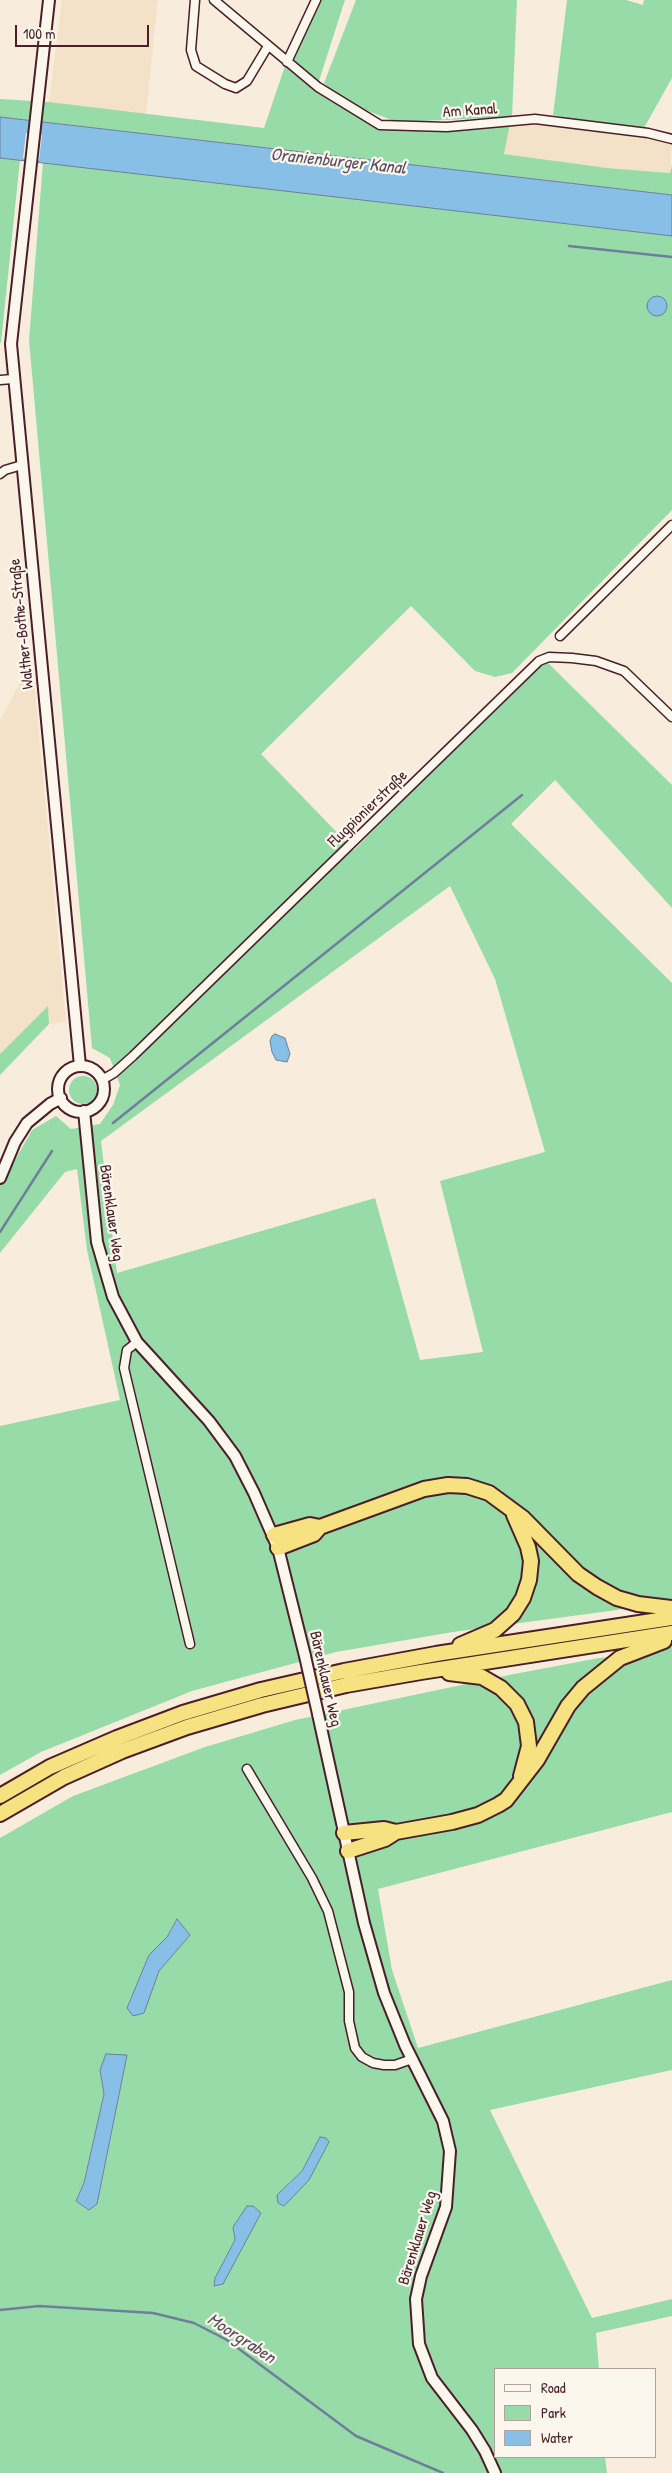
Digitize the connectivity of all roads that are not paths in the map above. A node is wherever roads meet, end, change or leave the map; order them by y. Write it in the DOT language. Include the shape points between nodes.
graph roads {
  1 [pos="49,0"];
  2 [pos="195,0"];
  3 [pos="214,0"];
  4 [pos="316,0"];
  5 [pos="268,46"];
  6 [pos="287,62"];
  7 [pos="672,139"];
  8 [pos="13,379"];
  9 [pos="0,380"];
  10 [pos="22,465"];
  11 [pos="0,474"];
  12 [pos="672,525"];
  13 [pos="560,636"];
  14 [pos="672,717"];
  15 [pos="80,1066"];
  16 [pos="102,1080"];
  17 [pos="61,1098"];
  18 [pos="84,1111"];
  19 [pos="0,1178"];
  20 [pos="137,1342"];
  21 [pos="510,1508"];
  22 [pos="276,1542"];
  23 [pos="672,1608"];
  24 [pos="672,1618"];
  25 [pos="672,1633"];
  26 [pos="672,1638"];
  27 [pos="190,1644"];
  28 [pos="436,1654"];
  29 [pos="420,1672"];
  30 [pos="247,1769"];
  31 [pos="515,1789"];
  32 [pos="0,1796"];
  33 [pos="0,1814"];
  34 [pos="396,1832"];
  35 [pos="344,1833"];
  36 [pos="348,1851"];
  37 [pos="412,2059"];
  38 [pos="495,2473"];
  1 -- 8 [label="street, Walther-Bothe-Straße" via="12,328"];
  2 -- 5 [label="street" via="192,50 196,66 210,75 236,88 247,81"];
  3 -- 5 [label="street, Am Kanal"];
  4 -- 6 [label="street"];
  5 -- 6 [label="street, Am Kanal"];
  6 -- 7 [label="street, Am Kanal" via="318,87 380,125 447,127 535,119"];
  8 -- 9 [label="street"];
  8 -- 10 [label="street, Walther-Bothe-Straße"];
  10 -- 11 [label="street"];
  10 -- 15 [label="street, Walther-Bothe-Straße"];
  12 -- 13 [label="street"];
  14 -- 16 [label="street, Flugpionierstraße" via="624,671 572,658 549,657 539,661 133,1056"];
  15 -- 16 [label="street" via="94,1070"];
  15 -- 17 [label="street" via="68,1070 62,1078"];
  16 -- 18 [label="street" via="101,1100"];
  17 -- 18 [label="street" via="71,1108"];
  17 -- 19 [label="street" via="27,1123"];
  18 -- 20 [label="street, Bärenklauer Weg" via="99,1249 113,1297"];
  20 -- 22 [label="street, Bärenklauer Weg" via="208,1421 234,1456"];
  20 -- 27 [label="street" via="127,1350 124,1368"];
  21 -- 22 [label="highway" via="489,1493 467,1486 448,1485 424,1489 320,1527 310,1525"];
  21 -- 23 [label="highway" via="578,1574 597,1587 617,1598 638,1604"];
  21 -- 28 [label="highway" via="520,1526 531,1561 523,1598 513,1614 495,1630"];
  22 -- 35 [label="street, Bärenklauer Weg, bridge"];
  24 -- 28 [label="highway"];
  25 -- 29 [label="highway"];
  26 -- 31 [label="highway" via="620,1658 583,1688"];
  28 -- 32 [label="highway" via="261,1690 183,1713 50,1766"];
  29 -- 31 [label="highway" via="482,1677 501,1688 516,1704 526,1722 529,1746 524,1770"];
  29 -- 33 [label="highway" via="346,1685 187,1727 64,1777"];
  30 -- 37 [label="street" via="328,1911 349,1992 349,2021 354,2048 362,2057 384,2066"];
  31 -- 34 [label="highway" via="506,1800 478,1815"];
  34 -- 35 [label="highway" via="384,1829"];
  34 -- 36 [label="highway"];
  35 -- 36 [label="street, Bärenklauer Weg"];
  36 -- 37 [label="street, Bärenklauer Weg" via="384,1993"];
  37 -- 38 [label="street, Bärenklauer Weg" via="443,2121 450,2151 446,2208 416,2299 419,2344 432,2378 472,2430"];
}
